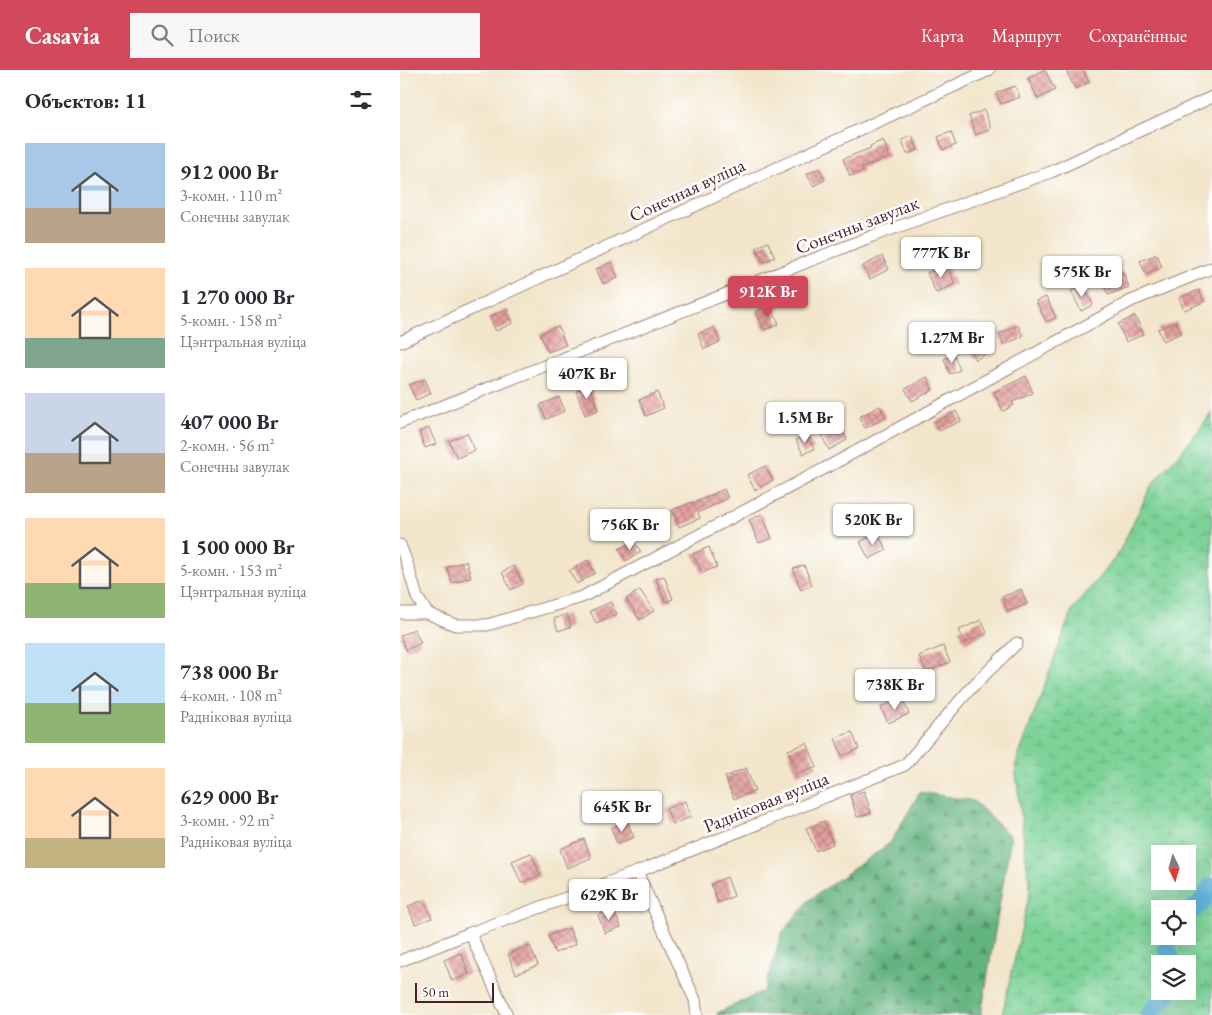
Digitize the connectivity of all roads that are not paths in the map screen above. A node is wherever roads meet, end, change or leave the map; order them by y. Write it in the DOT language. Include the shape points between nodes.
graph roads {
  1 [pos="989,70"];
  2 [pos="1212,97"];
  3 [pos="1212,268"];
  4 [pos="400,342"];
  5 [pos="400,423"];
  6 [pos="400,545"];
  7 [pos="400,613"];
  8 [pos="427,613"];
  9 [pos="1017,643"];
  10 [pos="637,872"];
  11 [pos="470,932"];
  12 [pos="400,961"];
  13 [pos="507,1015"];
  14 [pos="697,1015"];
  1 -- 4 [label="street, Сонечная вуліца"];
  2 -- 5 [label="street, Сонечны завулак" via="1051,172 876,235"];
  3 -- 8 [label="street" via="1131,301 582,597 487,626 455,625"];
  6 -- 8 [label="street" via="417,596"];
  7 -- 8 [label="street"];
  9 -- 10 [label="street, Радніковая вуліца" via="970,690 905,765"];
  10 -- 11 [label="street, Радніковая вуліца"];
  10 -- 14 [label="street" via="695,1000"];
  11 -- 12 [label="street, Радніковая вуліца"];
  11 -- 13 [label="street"];
}
